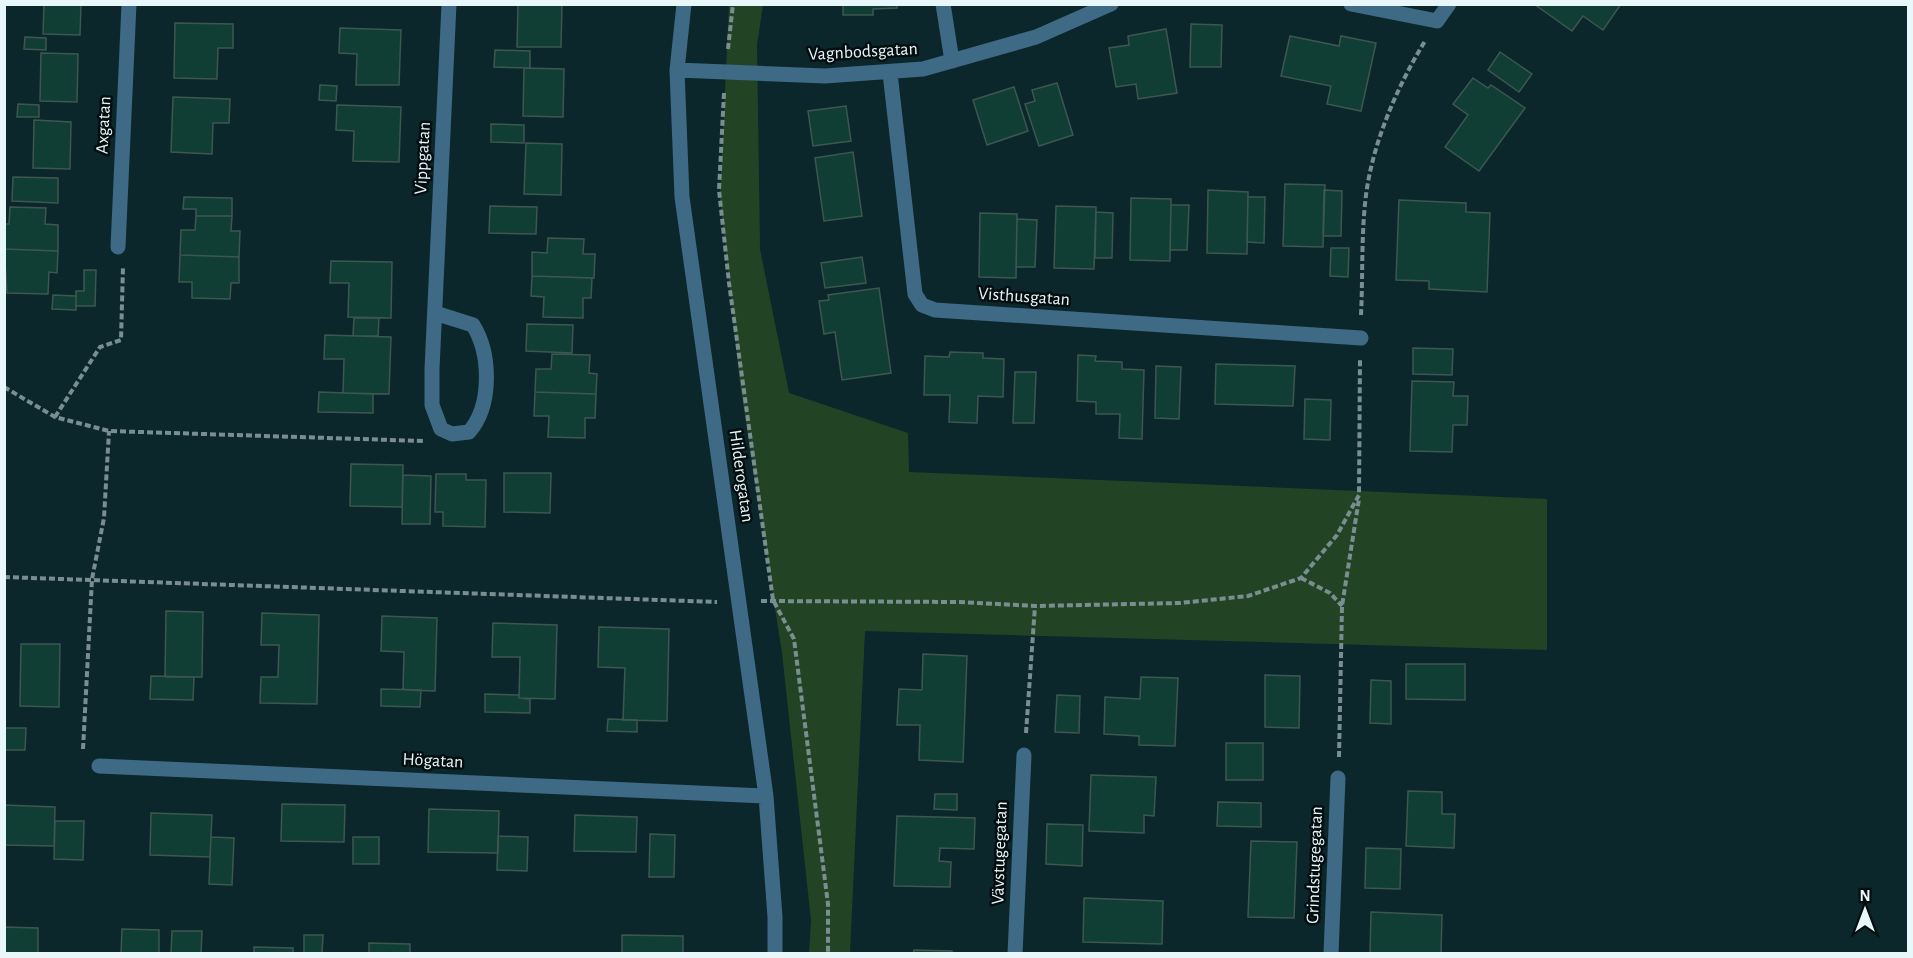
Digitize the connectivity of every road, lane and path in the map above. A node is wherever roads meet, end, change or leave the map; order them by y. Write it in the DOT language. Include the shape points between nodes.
graph roads {
  1 [pos="129,4"];
  2 [pos="449,4"];
  3 [pos="684,4"];
  4 [pos="733,4"];
  5 [pos="943,4"];
  6 [pos="1111,4"];
  7 [pos="1351,4"];
  8 [pos="1449,4"];
  9 [pos="1437,21"];
  10 [pos="952,61"];
  11 [pos="677,70"];
  12 [pos="726,73"];
  13 [pos="890,73"];
  14 [pos="118,247"];
  15 [pos="435,313"];
  16 [pos="1361,338"];
  17 [pos="4,387"];
  18 [pos="55,417"];
  19 [pos="441,429"];
  20 [pos="109,431"];
  21 [pos="1359,495"];
  22 [pos="4,577"];
  23 [pos="1301,578"];
  24 [pos="92,579"];
  25 [pos="773,600"];
  26 [pos="740,602"];
  27 [pos="1035,606"];
  28 [pos="1342,606"];
  29 [pos="1024,755"];
  30 [pos="99,766"];
  31 [pos="1338,778"];
  32 [pos="765,796"];
  33 [pos="775,954"];
  34 [pos="828,954"];
  35 [pos="1016,954"];
  36 [pos="1331,954"];
  1 -- 14 [label="street, Axgatan"];
  2 -- 15 [label="street, Vippgatan"];
  3 -- 11 [label="street, Hilderogatan"];
  4 -- 12 [label="path"];
  5 -- 10 [label="street"];
  6 -- 10 [label="street, Vagnbodsgatan" via="1036,37"];
  7 -- 9 [label="street"];
  8 -- 9 [label="street"];
  9 -- 16 [label="path" via="1413,60 1372,160 1366,196"];
  10 -- 13 [label="street, Vagnbodsgatan"];
  11 -- 12 [label="street, Vagnbodsgatan"];
  11 -- 26 [label="street, Hilderogatan" via="682,197"];
  12 -- 13 [label="street, Vagnbodsgatan"];
  12 -- 25 [label="path" via="719,190"];
  13 -- 16 [label="street, Visthusgatan" via="915,294 922,305 935,310"];
  14 -- 18 [label="path" via="123,258 121,340 100,347"];
  15 -- 19 [label="street, Vippgatan" via="432,405"];
  15 -- 19 [label="street" via="473,325 485,354 483,406 478,422 470,432 452,434"];
  16 -- 21 [label="path"];
  17 -- 18 [label="path"];
  18 -- 20 [label="path"];
  19 -- 20 [label="path" via="424,441"];
  20 -- 24 [label="path" via="104,518"];
  21 -- 23 [label="path" via="1337,535"];
  21 -- 28 [label="path"];
  22 -- 24 [label="path"];
  23 -- 27 [label="path" via="1248,596 1180,603"];
  23 -- 28 [label="path" via="1330,593"];
  24 -- 26 [label="path"];
  24 -- 30 [label="path" via="83,754"];
  25 -- 26 [label="path"];
  25 -- 27 [label="path"];
  25 -- 34 [label="path" via="794,639 828,904"];
  26 -- 32 [label="street, Hilderogatan"];
  27 -- 29 [label="path"];
  28 -- 31 [label="path"];
  29 -- 35 [label="street, Vävstugegatan"];
  30 -- 32 [label="street, Högatan"];
  31 -- 36 [label="street, Grindstugegatan"];
  32 -- 33 [label="street, Hilderogatan"];
}
